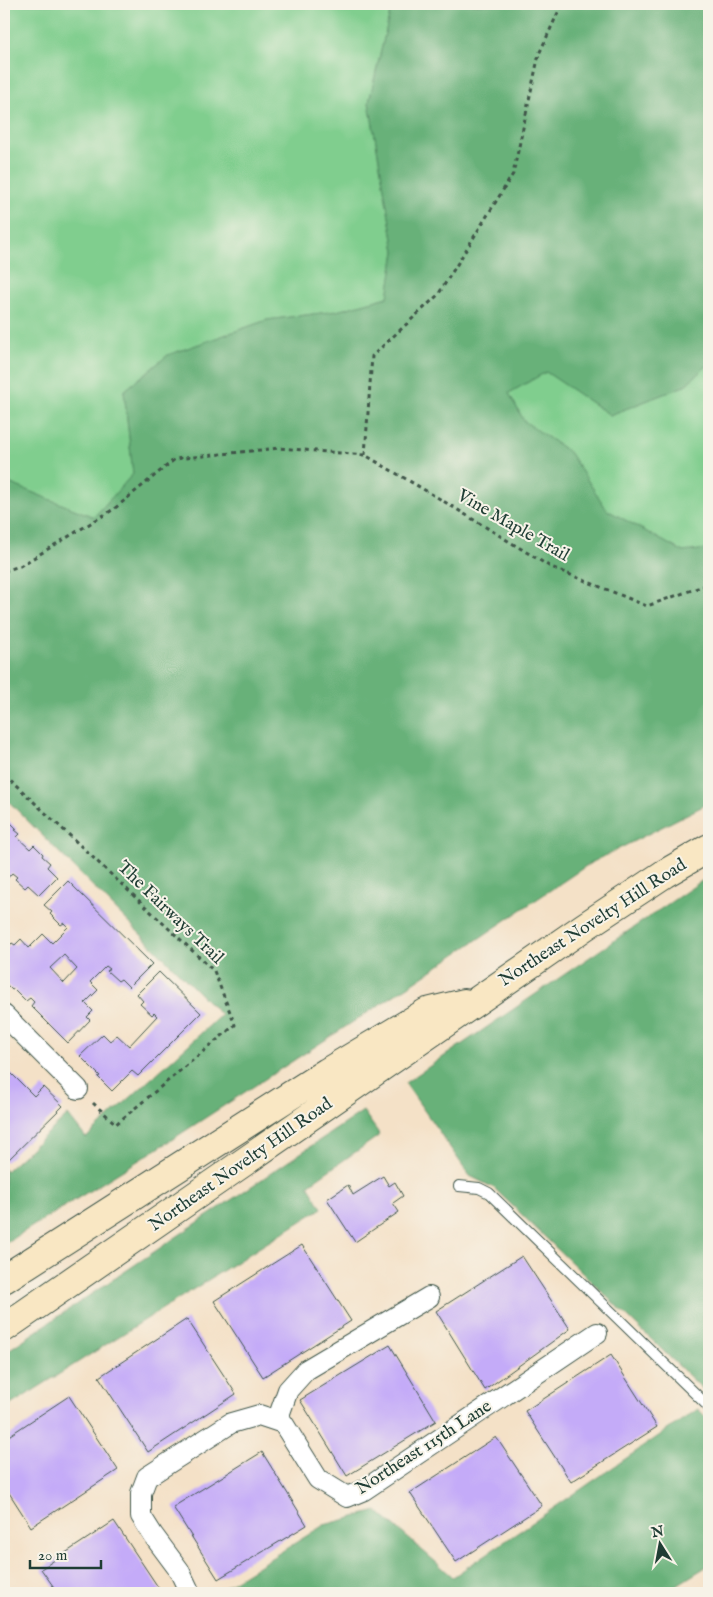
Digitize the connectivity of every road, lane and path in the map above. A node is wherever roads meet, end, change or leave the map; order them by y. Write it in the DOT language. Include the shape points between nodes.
graph roads {
  1 [pos="562,4"];
  2 [pos="365,455"];
  3 [pos="4,571"];
  4 [pos="709,584"];
  5 [pos="4,774"];
  6 [pos="709,848"];
  7 [pos="478,1000"];
  8 [pos="4,1016"];
  9 [pos="78,1089"];
  10 [pos="459,1186"];
  11 [pos="4,1279"];
  12 [pos="429,1297"];
  13 [pos="4,1328"];
  14 [pos="597,1334"];
  15 [pos="709,1407"];
  16 [pos="276,1421"];
  17 [pos="190,1593"];
  1 -- 2 [label="path" via="539,54 513,174 438,295 372,356"];
  2 -- 3 [label="path" via="278,448 175,459 114,509 20,566"];
  2 -- 4 [label="path, Vine Maple Trail" via="549,566 646,606"];
  5 -- 9 [label="path, The Fairways Trail" via="214,971 235,1025 116,1124"];
  6 -- 7 [label="main road, Northeast Novelty Hill Road" via="656,879"];
  7 -- 11 [label="main road, Northeast Novelty Hill Road" via="427,1012 327,1072"];
  7 -- 13 [label="main road, Northeast Novelty Hill Road"];
  8 -- 9 [label="street"];
  10 -- 15 [label="lane" via="479,1188 489,1193"];
  12 -- 16 [label="street" via="306,1370 288,1390"];
  14 -- 16 [label="street, Northeast 115th Lane" via="364,1490 347,1497 318,1479 283,1423"];
  16 -- 17 [label="street" via="259,1415 231,1423 148,1477 141,1493 141,1516 180,1570"];
}
